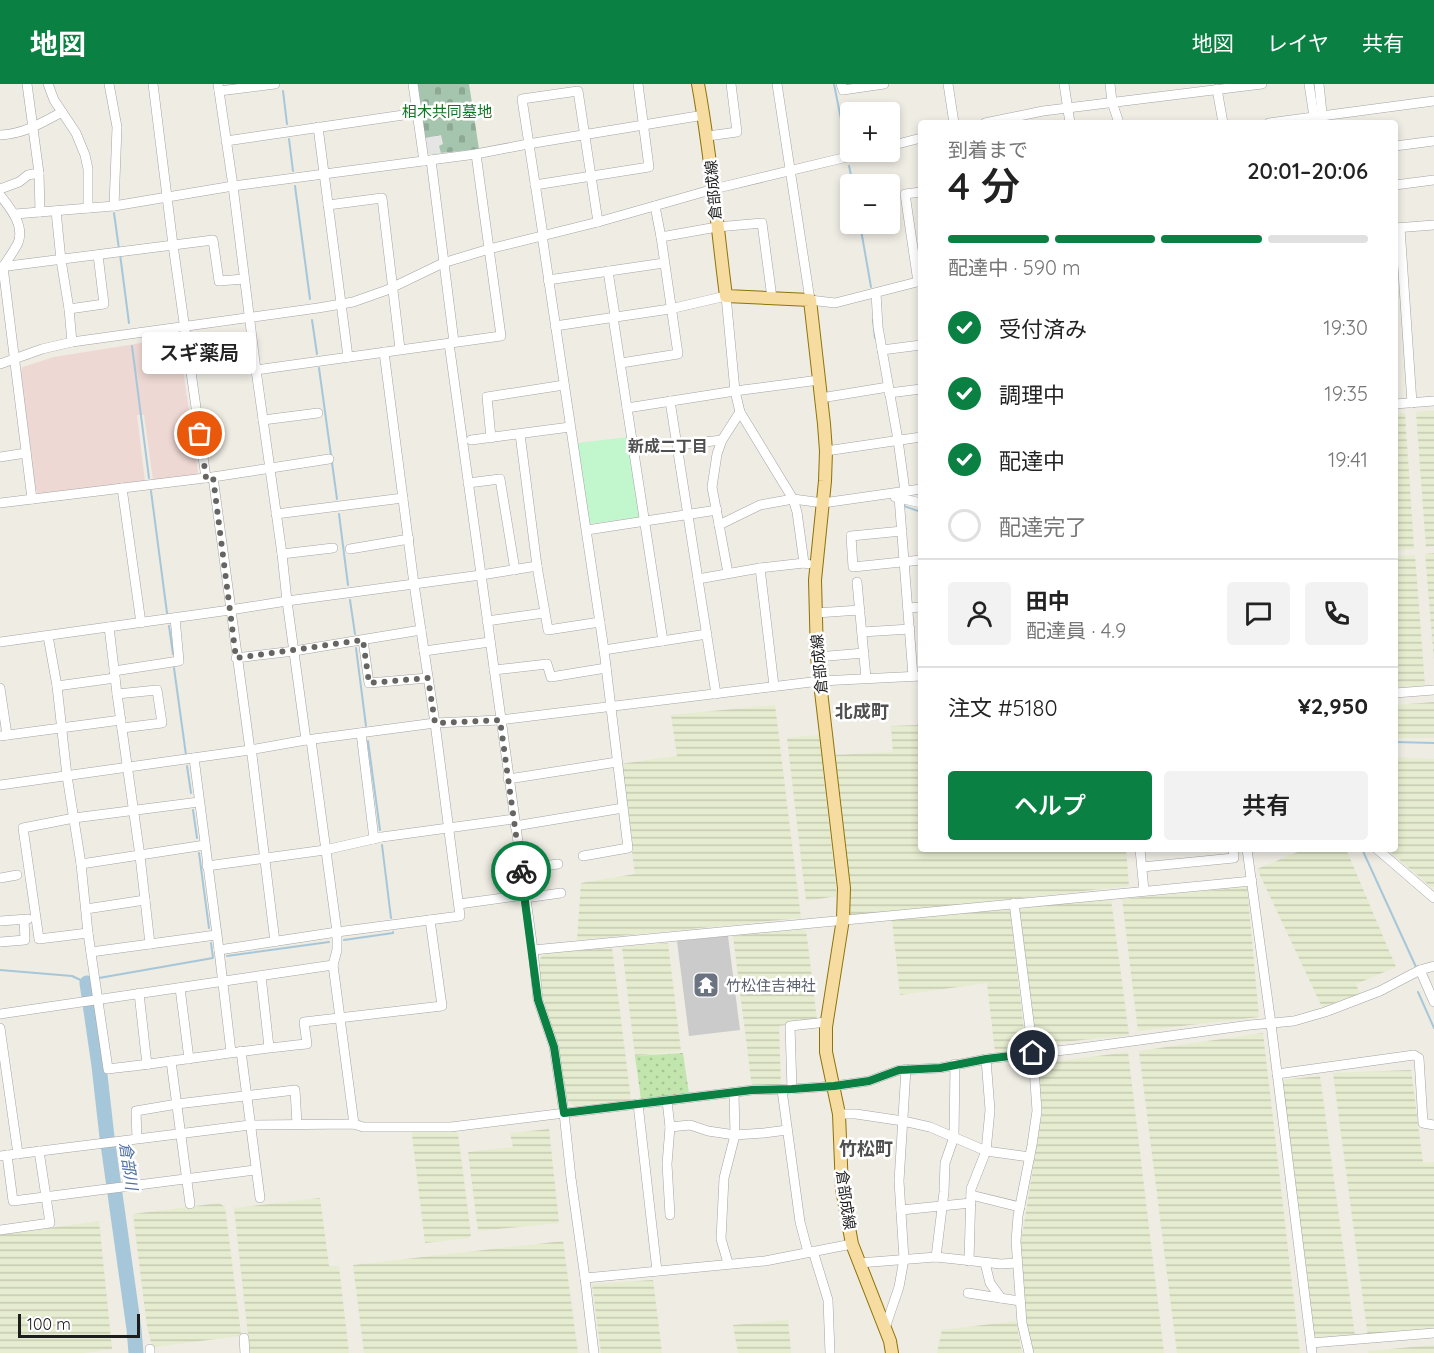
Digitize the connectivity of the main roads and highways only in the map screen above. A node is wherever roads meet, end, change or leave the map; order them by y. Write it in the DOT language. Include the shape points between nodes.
graph roads {
  1 [pos="698,84"];
  2 [pos="892,1353"];
  1 -- 2 [label="main road, 倉部成線" via="708,136 726,297 810,300 826,451 823,503 810,564 815,580 817,657 844,888 826,1052 839,1114 842,1189 852,1244"];
}
